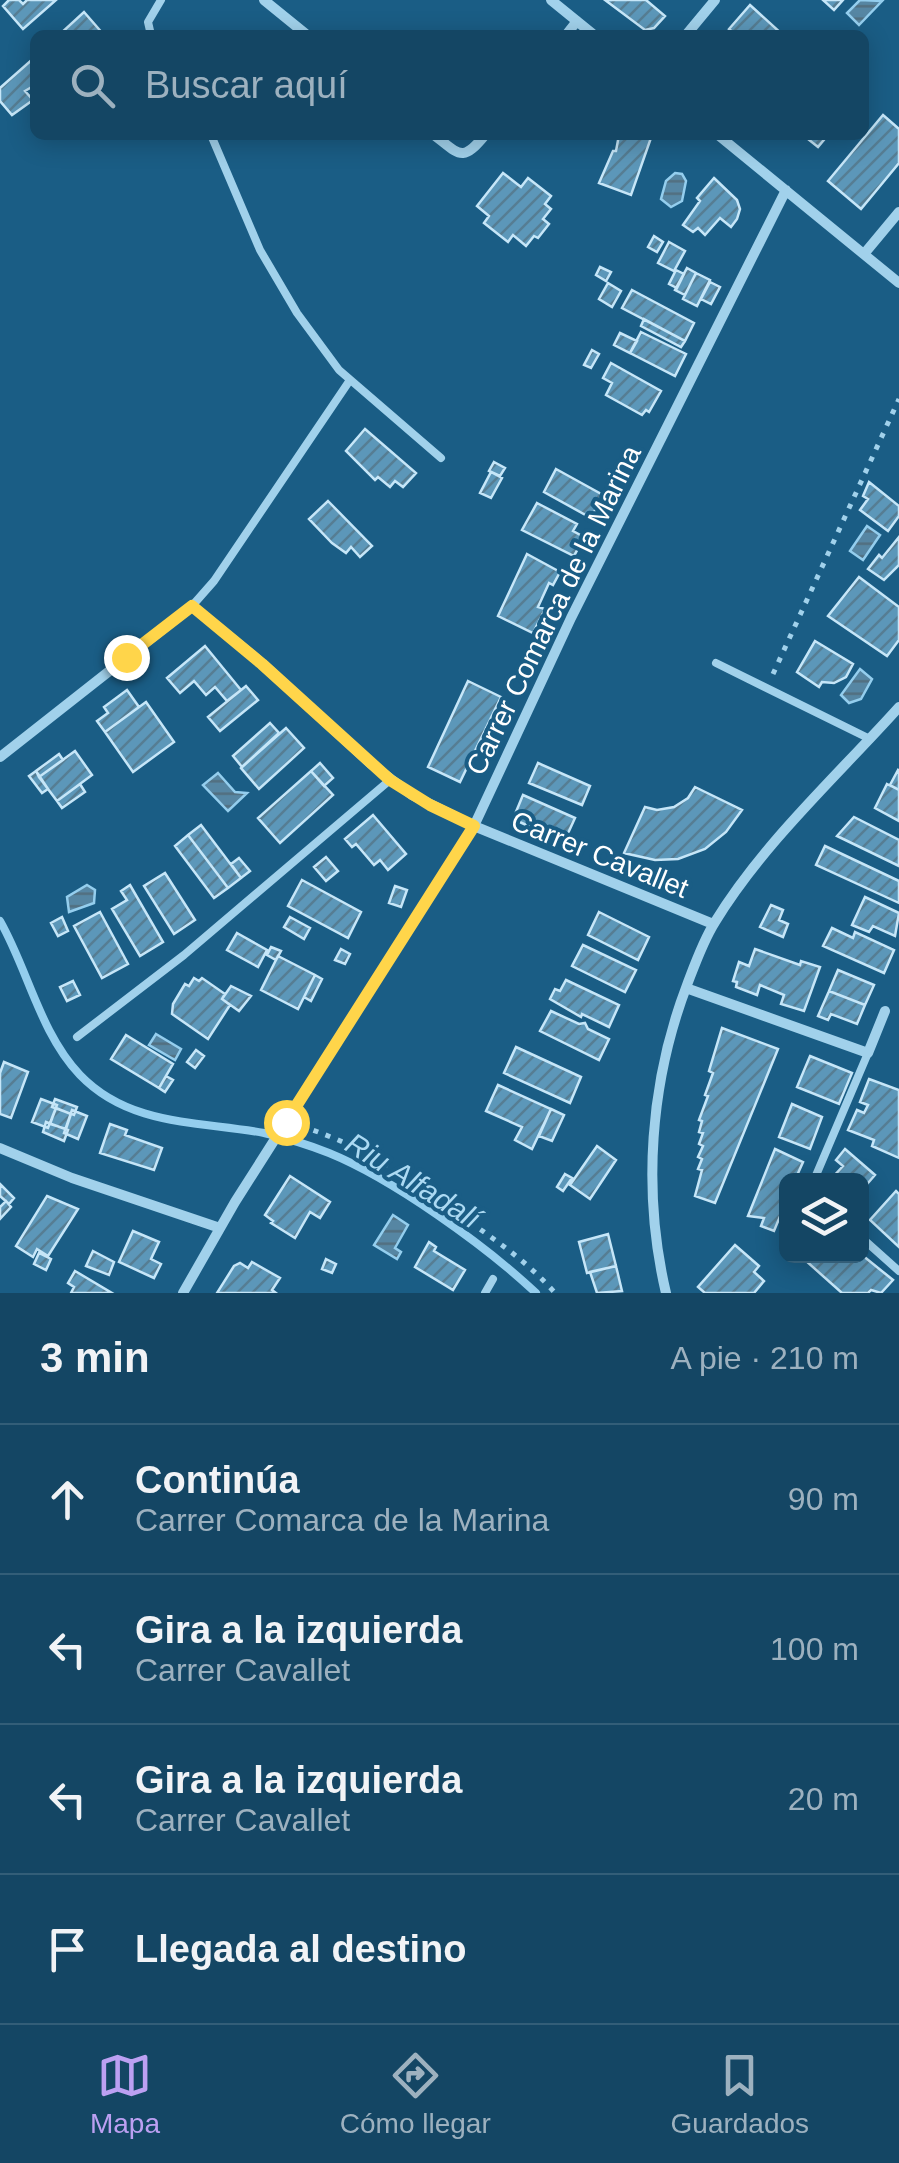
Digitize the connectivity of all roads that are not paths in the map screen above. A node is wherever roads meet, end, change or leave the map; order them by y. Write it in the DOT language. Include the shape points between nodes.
graph roads {
  1 [pos="160,0"];
  2 [pos="264,0"];
  3 [pos="551,0"];
  4 [pos="715,0"];
  5 [pos="577,21"];
  6 [pos="150,30"];
  7 [pos="302,30"];
  8 [pos="570,30"];
  9 [pos="588,30"];
  10 [pos="690,30"];
  11 [pos="213,140"];
  12 [pos="440,140"];
  13 [pos="480,140"];
  14 [pos="724,140"];
  15 [pos="786,190"];
  16 [pos="899,212"];
  17 [pos="864,254"];
  18 [pos="899,283"];
  19 [pos="350,380"];
  20 [pos="441,458"];
  21 [pos="192,606"];
  22 [pos="716,663"];
  23 [pos="899,707"];
  24 [pos="870,739"];
  25 [pos="0,757"];
  26 [pos="390,780"];
  27 [pos="474,826"];
  28 [pos="713,924"];
  29 [pos="686,988"];
  30 [pos="886,1011"];
  31 [pos="77,1037"];
  32 [pos="868,1053"];
  33 [pos="0,1148"];
  34 [pos="817,1173"];
  35 [pos="220,1228"];
  36 [pos="869,1244"];
  37 [pos="899,1271"];
  38 [pos="492,1279"];
  39 [pos="183,1293"];
  40 [pos="485,1293"];
  41 [pos="666,1293"];
  1 -- 6 [label="lane"];
  2 -- 7 [label="street"];
  3 -- 5 [label="street"];
  4 -- 10 [label="street"];
  5 -- 8 [label="street"];
  5 -- 9 [label="street"];
  11 -- 19 [label="lane" via="277,284"];
  12 -- 13 [label="street" via="464,155"];
  14 -- 15 [label="street"];
  15 -- 17 [label="street"];
  15 -- 27 [label="street, Carrer Comarca de la Marina" via="570,618"];
  16 -- 17 [label="street"];
  17 -- 18 [label="street"];
  19 -- 20 [label="lane"];
  19 -- 21 [label="lane"];
  21 -- 25 [label="street"];
  21 -- 26 [label="street, Carrer Cavallet"];
  22 -- 24 [label="lane"];
  23 -- 24 [label="street"];
  24 -- 28 [label="street" via="770,847"];
  26 -- 27 [label="street, Carrer Cavallet"];
  26 -- 31 [label="lane" via="184,956"];
  27 -- 28 [label="street, Carrer Cavallet"];
  27 -- 35 [label="street, Carrer Comarca de la Marina"];
  28 -- 29 [label="street"];
  29 -- 32 [label="street"];
  29 -- 41 [label="street" via="667,1043 654,1126 654,1206"];
  30 -- 32 [label="street"];
  32 -- 34 [label="lane"];
  33 -- 35 [label="street"];
  35 -- 39 [label="street, Carrer Comarca de la Marina"];
  36 -- 37 [label="lane"];
  38 -- 40 [label="lane"];
}
